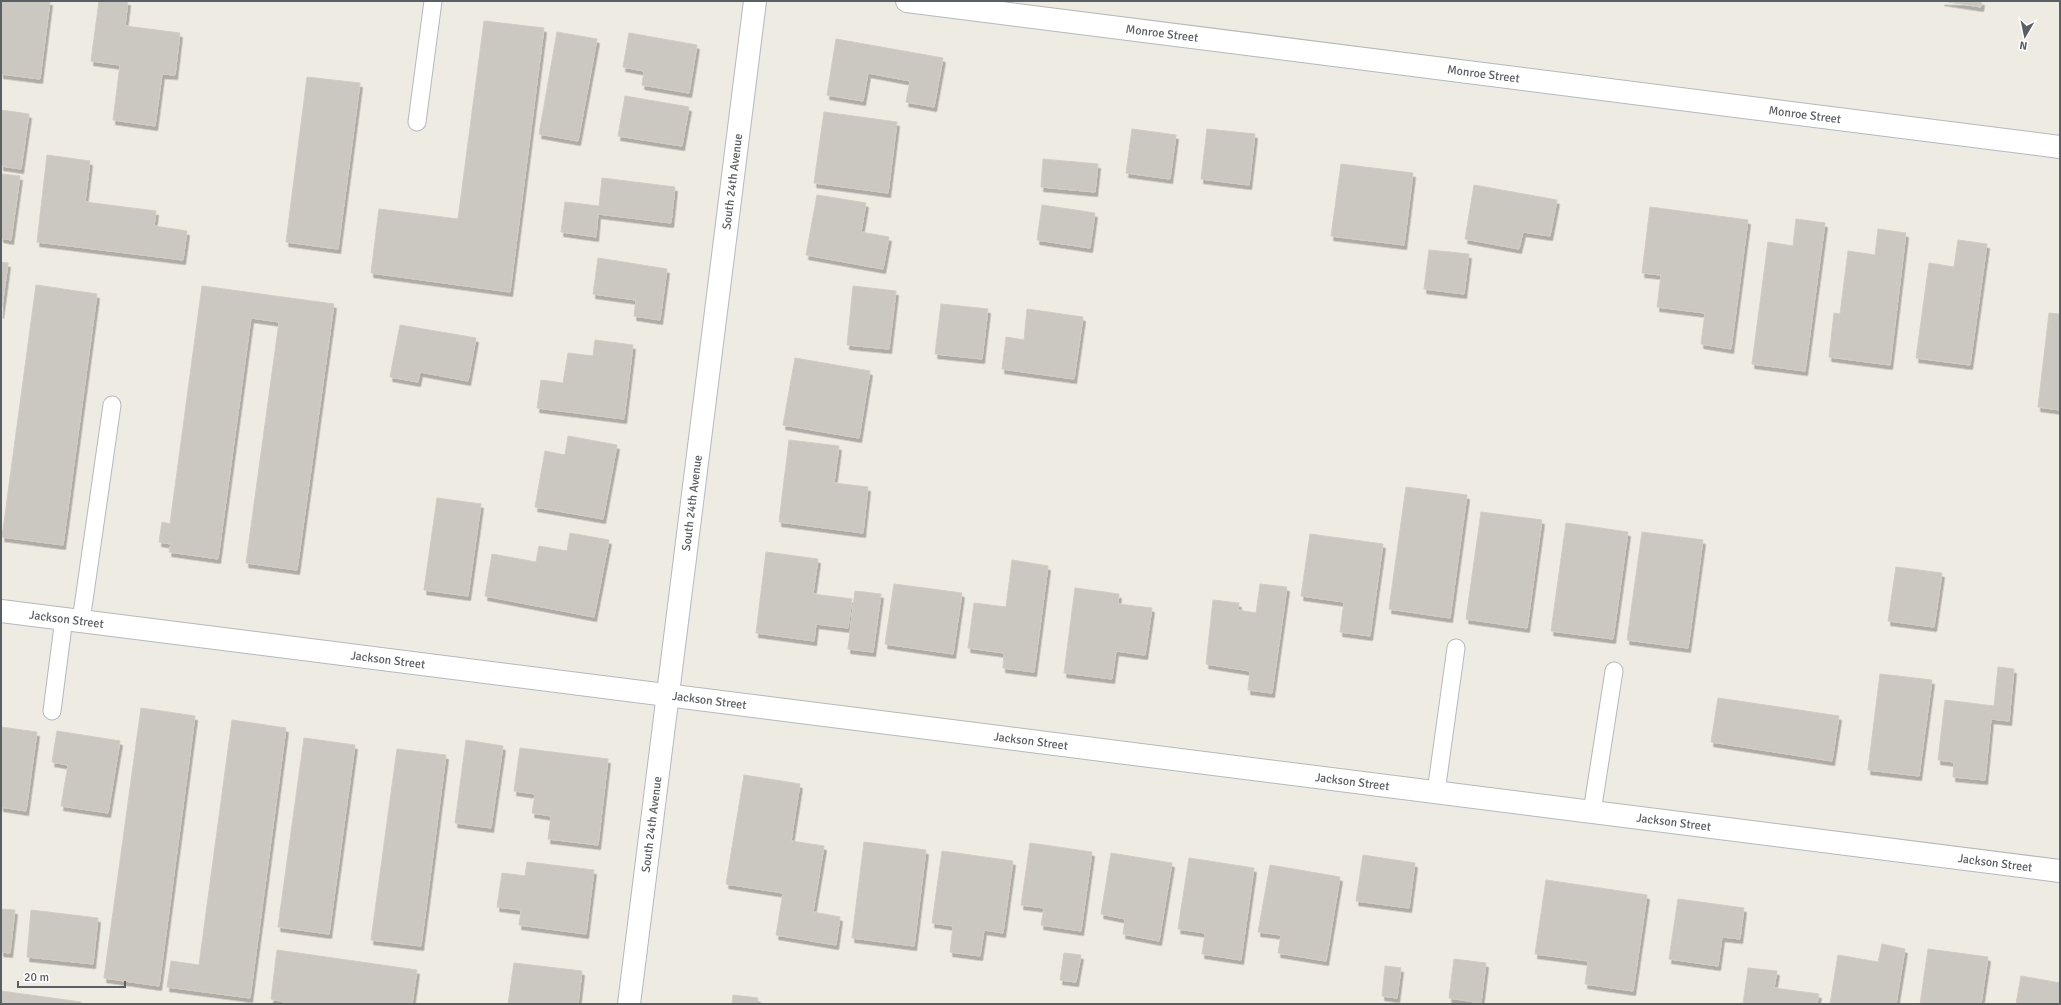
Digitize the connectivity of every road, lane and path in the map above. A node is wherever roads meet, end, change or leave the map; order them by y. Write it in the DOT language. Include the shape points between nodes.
graph roads {
  1 [pos="433,1"];
  2 [pos="755,1"];
  3 [pos="907,1"];
  4 [pos="417,122"];
  5 [pos="2060,147"];
  6 [pos="112,405"];
  7 [pos="1,611"];
  8 [pos="72,620"];
  9 [pos="1456,648"];
  10 [pos="1614,671"];
  11 [pos="669,694"];
  12 [pos="52,711"];
  13 [pos="1436,792"];
  14 [pos="1592,812"];
  15 [pos="2060,871"];
  16 [pos="629,1004"];
  1 -- 4 [label="lane"];
  2 -- 11 [label="street, South 24th Avenue"];
  3 -- 5 [label="street, Monroe Street"];
  6 -- 8 [label="lane"];
  7 -- 8 [label="street, Jackson Street"];
  8 -- 11 [label="street, Jackson Street"];
  8 -- 12 [label="lane"];
  9 -- 13 [label="lane"];
  10 -- 14 [label="lane"];
  11 -- 13 [label="street, Jackson Street"];
  11 -- 16 [label="street, South 24th Avenue"];
  13 -- 14 [label="street, Jackson Street"];
  14 -- 15 [label="street, Jackson Street"];
}
